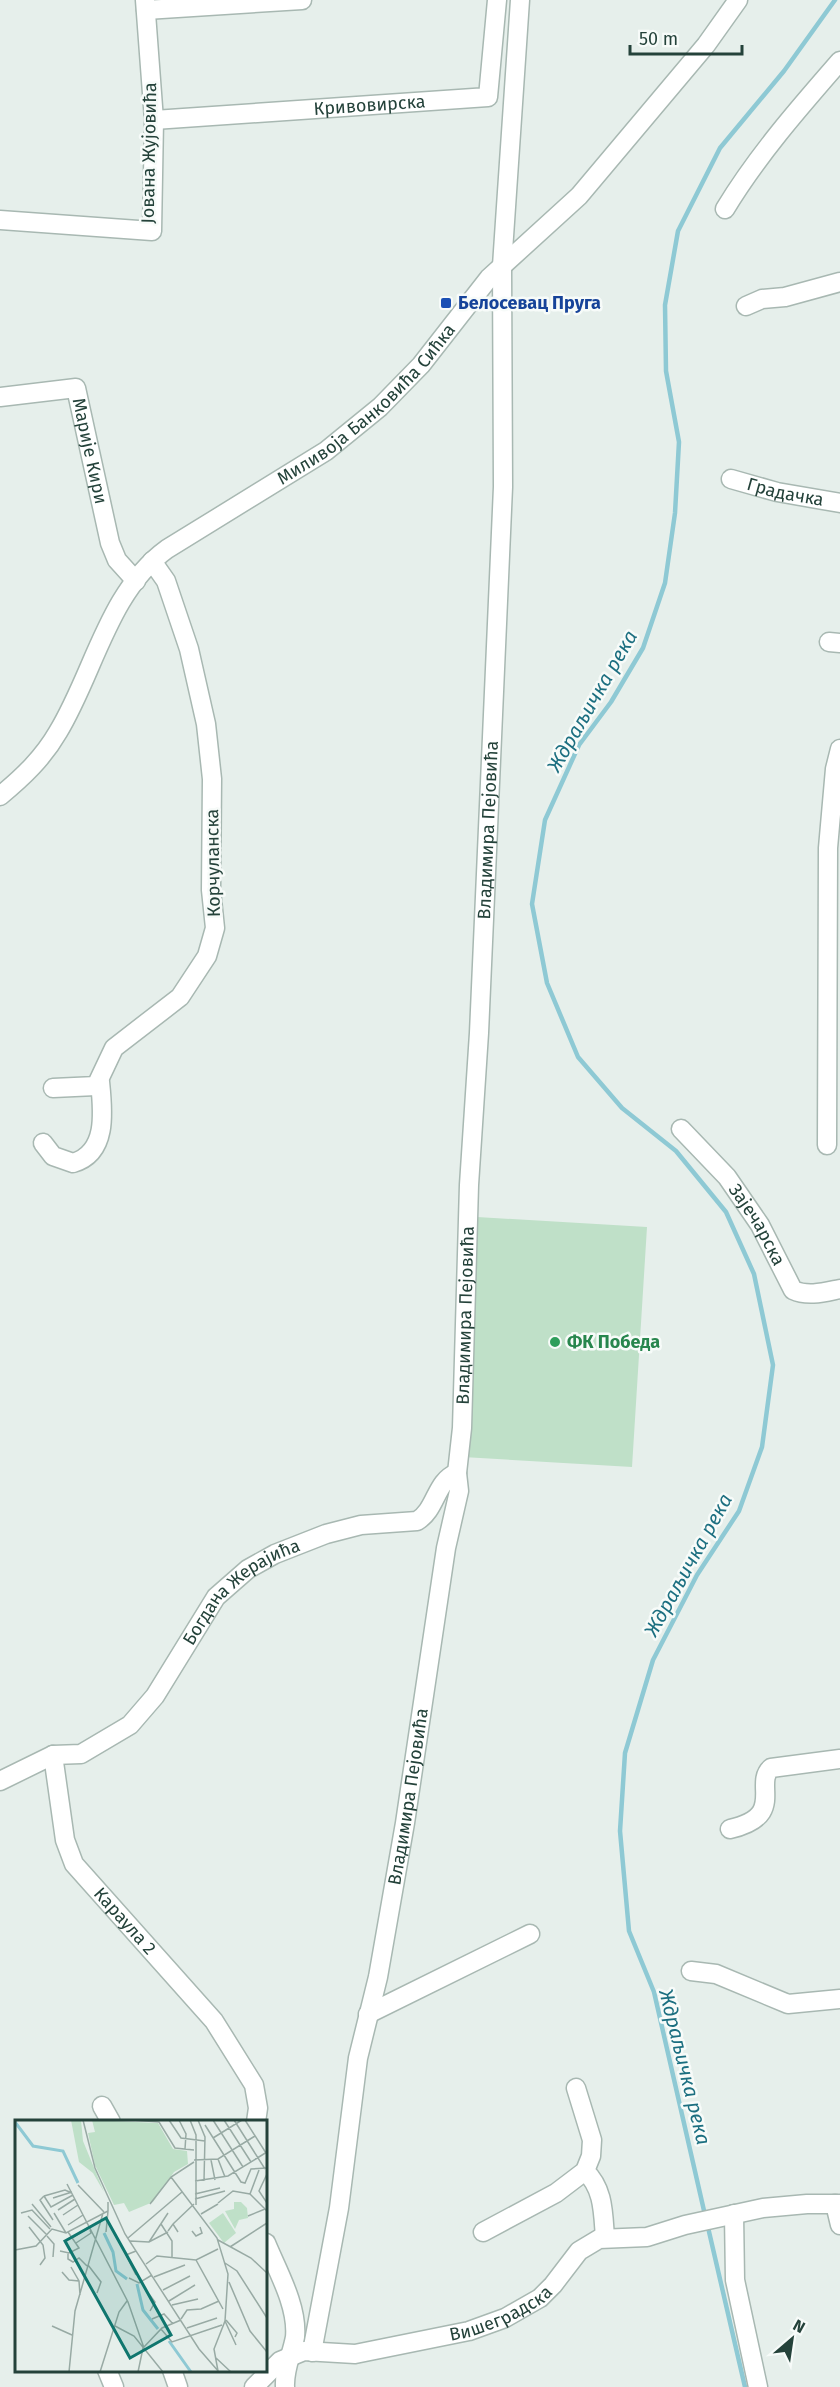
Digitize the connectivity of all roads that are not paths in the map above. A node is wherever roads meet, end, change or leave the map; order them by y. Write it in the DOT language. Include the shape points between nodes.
graph roads {
  1 [pos="302,0"];
  2 [pos="496,0"];
  3 [pos="520,0"];
  4 [pos="738,0"];
  5 [pos="145,5"];
  6 [pos="840,62"];
  7 [pos="154,120"];
  8 [pos="725,209"];
  9 [pos="0,220"];
  10 [pos="502,266"];
  11 [pos="840,282"];
  12 [pos="746,306"];
  13 [pos="0,397"];
  14 [pos="731,479"];
  15 [pos="840,503"];
  16 [pos="152,561"];
  17 [pos="136,581"];
  18 [pos="840,749"];
  19 [pos="0,796"];
  20 [pos="100,1082"];
  21 [pos="53,1088"];
  22 [pos="681,1129"];
  23 [pos="43,1143"];
  24 [pos="827,1145"];
  25 [pos="840,1289"];
  26 [pos="457,1473"];
  27 [pos="53,1755"];
  28 [pos="840,1759"];
  29 [pos="0,1781"];
  30 [pos="730,1829"];
  31 [pos="530,1934"];
  32 [pos="691,1971"];
  33 [pos="840,1999"];
  34 [pos="368,2014"];
  35 [pos="576,2088"];
  36 [pos="256,2120"];
  37 [pos="585,2171"];
  38 [pos="837,2204"];
  39 [pos="726,2216"];
  40 [pos="840,2225"];
  41 [pos="483,2232"];
  42 [pos="605,2238"];
  43 [pos="267,2246"];
  44 [pos="312,2352"];
  45 [pos="290,2356"];
  46 [pos="108,2372"];
  47 [pos="173,2372"];
  48 [pos="114,2387"];
  49 [pos="178,2387"];
  50 [pos="254,2387"];
  51 [pos="285,2387"];
  52 [pos="758,2387"];
  1 -- 5 [label="street"];
  2 -- 7 [label="street, Кривовирска" via="488,97"];
  3 -- 10 [label="street, Владимира Пејовића"];
  4 -- 10 [label="street, Миливоја Банковића Сићка" via="706,45 579,196"];
  5 -- 7 [label="street, Јована Жујовића"];
  6 -- 8 [label="street" via="766,149"];
  7 -- 9 [label="street, Јована Жујовића" via="152,231"];
  10 -- 16 [label="street, Миливоја Банковића Сићка" via="422,365 380,407 326,451"];
  10 -- 26 [label="street, Владимира Пејовића" via="503,487"];
  11 -- 12 [label="street"];
  13 -- 17 [label="street, Марије Кири" via="76,388 110,543 117,560"];
  14 -- 15 [label="street, Градачка"];
  16 -- 17 [label="street, Миливоја Банковића Сићка"];
  16 -- 20 [label="street, Корчуланска" via="166,581 189,650 206,724 212,778 211,890 215,928 207,956 180,997 120,1041"];
  17 -- 19 [label="street, Миливоја Банковића Сићка" via="108,628 59,732 30,771"];
  18 -- 24 [label="street" via="828,848"];
  20 -- 21 [label="street" via="93,1088"];
  20 -- 23 [label="street" via="102,1115 99,1137 91,1154 73,1163 53,1156"];
  22 -- 25 [label="street, Зајечарска" via="727,1177 760,1225 789,1285 800,1293"];
  26 -- 27 [label="street, Богдана Жерајића" via="449,1476 425,1516 417,1521 361,1525 326,1534 248,1569 216,1597 142,1714 110,1739 81,1754"];
  26 -- 34 [label="street, Владимира Пејовића" via="457,1508 446,1548 405,1823"];
  27 -- 29 [label="street"];
  27 -- 36 [label="street, Караула 2" via="65,1840 74,1864 214,2020 254,2085"];
  28 -- 30 [label="street" via="771,1768 766,1776 763,1809 754,1820"];
  31 -- 34 [label="street"];
  32 -- 33 [label="street" via="716,1974 788,2004"];
  34 -- 44 [label="street, Владимира Пејовића"];
  35 -- 37 [label="street" via="592,2140"];
  37 -- 41 [label="street" via="556,2193"];
  37 -- 42 [label="street" via="596,2181"];
  38 -- 39 [label="street" via="784,2206"];
  38 -- 40 [label="street"];
  39 -- 42 [label="street, Вишеградска" via="647,2237"];
  39 -- 52 [label="street"];
  42 -- 44 [label="street, Вишеградска" via="584,2247 540,2298 505,2318 469,2331 355,2354"];
  43 -- 45 [label="street" via="292,2311 295,2336"];
  44 -- 45 [label="street, Вишеградска"];
  45 -- 50 [label="street" via="271,2368"];
  45 -- 51 [label="street"];
  46 -- 48 [label="street"];
  47 -- 49 [label="street"];
}
